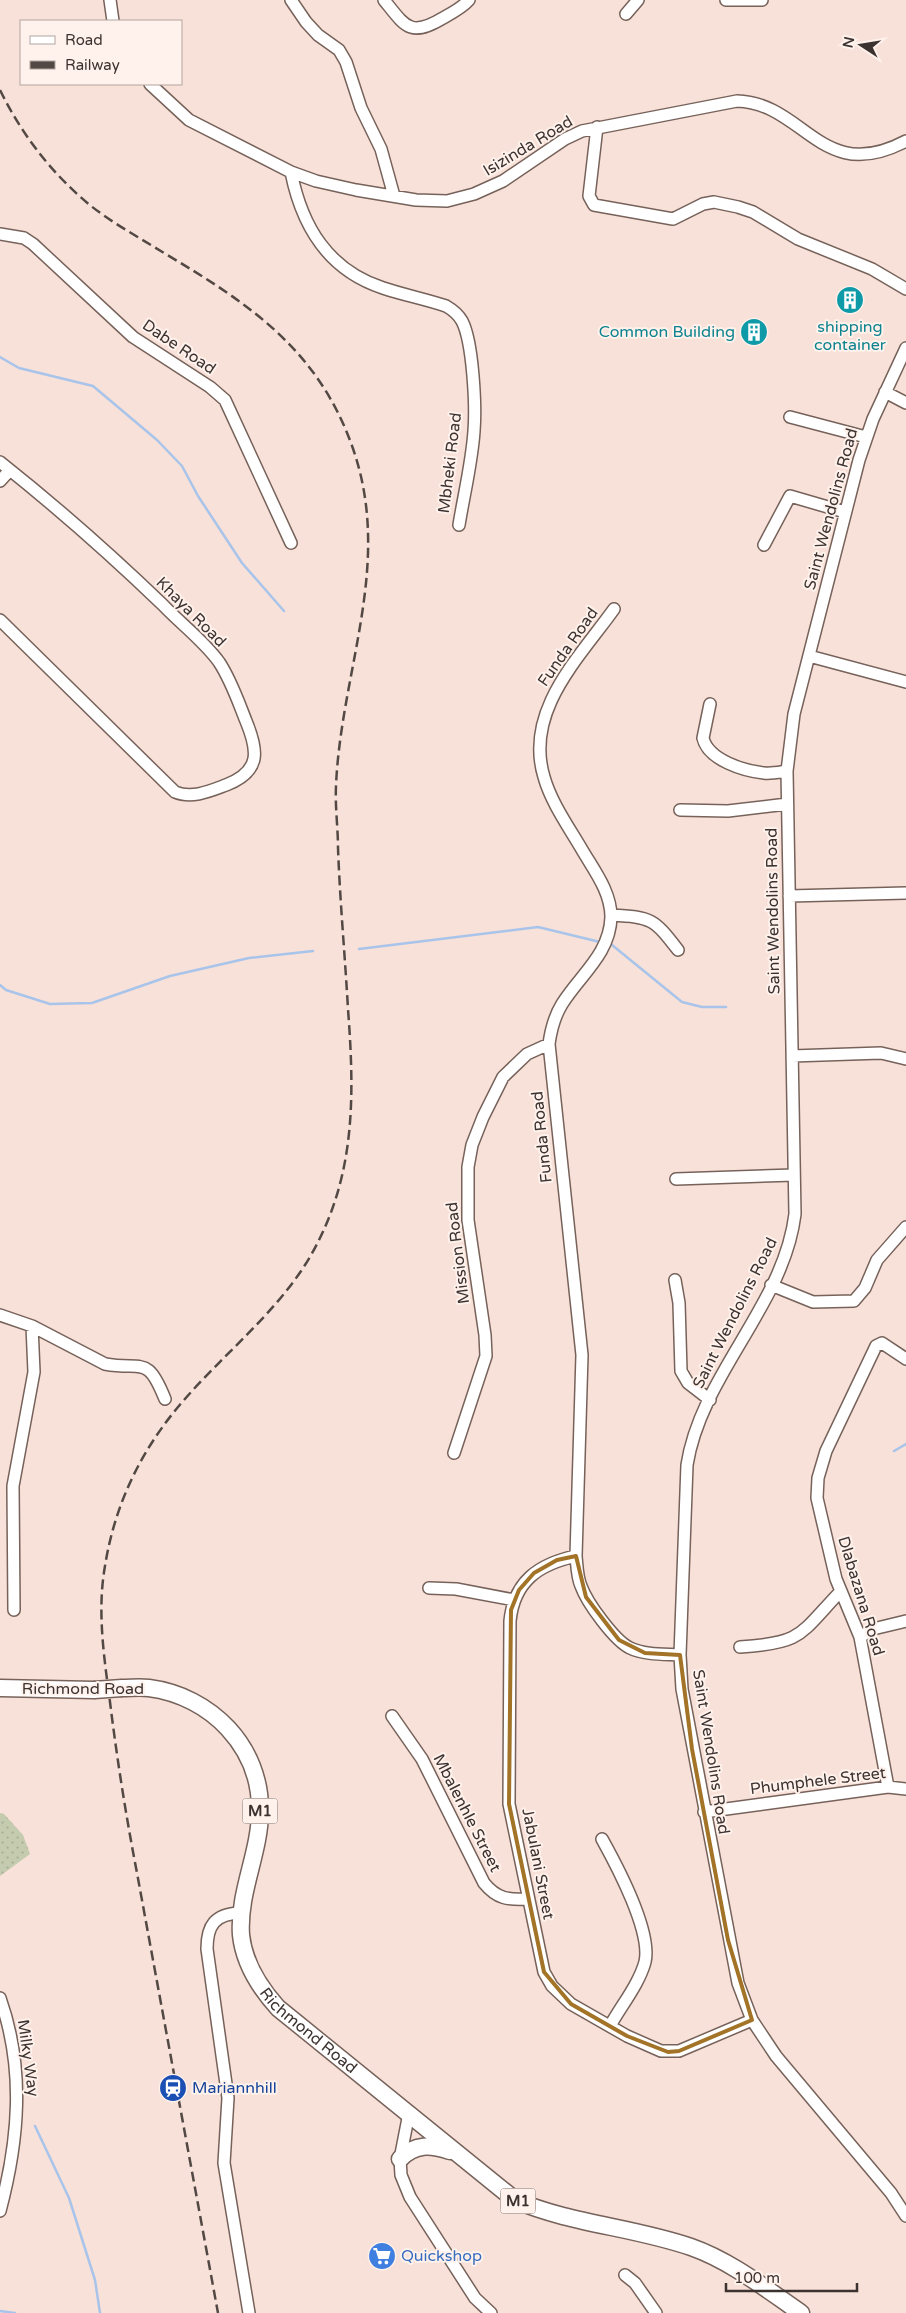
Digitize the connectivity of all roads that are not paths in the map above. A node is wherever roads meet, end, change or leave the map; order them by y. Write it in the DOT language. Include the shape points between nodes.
graph roads {
  1 [pos="110,0"];
  2 [pos="291,0"];
  3 [pos="384,0"];
  4 [pos="469,0"];
  5 [pos="638,0"];
  6 [pos="726,0"];
  7 [pos="762,0"];
  8 [pos="626,14"];
  9 [pos="113,20"];
  10 [pos="151,85"];
  11 [pos="597,127"];
  12 [pos="906,141"];
  13 [pos="291,172"];
  14 [pos="394,196"];
  15 [pos="0,234"];
  16 [pos="906,289"];
  17 [pos="906,348"];
  18 [pos="885,392"];
  19 [pos="906,403"];
  20 [pos="790,417"];
  21 [pos="866,437"];
  22 [pos="0,462"];
  23 [pos="10,470"];
  24 [pos="0,481"];
  25 [pos="845,512"];
  26 [pos="459,525"];
  27 [pos="289,538"];
  28 [pos="764,545"];
  29 [pos="614,609"];
  30 [pos="0,620"];
  31 [pos="809,656"];
  32 [pos="906,682"];
  33 [pos="710,704"];
  34 [pos="787,771"];
  35 [pos="787,804"];
  36 [pos="680,810"];
  37 [pos="906,894"];
  38 [pos="789,896"];
  39 [pos="611,916"];
  40 [pos="678,950"];
  41 [pos="549,1044"];
  42 [pos="792,1056"];
  43 [pos="906,1059"];
  44 [pos="794,1175"];
  45 [pos="676,1179"];
  46 [pos="906,1227"];
  47 [pos="675,1280"];
  48 [pos="771,1285"];
  49 [pos="0,1315"];
  50 [pos="32,1326"];
  51 [pos="906,1359"];
  52 [pos="165,1399"];
  53 [pos="710,1400"];
  54 [pos="454,1453"];
  55 [pos="576,1556"];
  56 [pos="429,1588"];
  57 [pos="840,1592"];
  58 [pos="514,1600"];
  59 [pos="14,1610"];
  60 [pos="906,1621"];
  61 [pos="860,1637"];
  62 [pos="740,1647"];
  63 [pos="680,1655"];
  64 [pos="0,1688"];
  65 [pos="392,1716"];
  66 [pos="888,1787"];
  67 [pos="906,1789"];
  68 [pos="704,1812"];
  69 [pos="602,1839"];
  70 [pos="528,1899"];
  71 [pos="240,1913"];
  72 [pos="0,1998"];
  73 [pos="752,2020"];
  74 [pos="610,2026"];
  75 [pos="409,2113"];
  76 [pos="457,2153"];
  77 [pos="400,2159"];
  78 [pos="0,2211"];
  79 [pos="906,2216"];
  80 [pos="625,2275"];
  81 [pos="249,2313"];
  82 [pos="491,2313"];
  83 [pos="656,2313"];
  84 [pos="801,2313"];
  1 -- 9 [label="street"];
  2 -- 14 [label="street" via="306,22 339,50 346,62 361,108 381,149"];
  3 -- 4 [label="street" via="405,25 420,30"];
  5 -- 8 [label="street"];
  6 -- 7 [label="street"];
  10 -- 13 [label="street, Isizinda Road" via="188,120"];
  11 -- 12 [label="street, Isizinda Road" via="745,102 775,112 837,150 856,154 876,153"];
  11 -- 14 [label="street, Isizinda Road" via="565,139 503,181 474,194 447,201"];
  11 -- 16 [label="street" via="590,200 599,208 669,219 714,202 738,208 752,212 798,239 872,269"];
  13 -- 14 [label="street, Isizinda Road" via="316,181"];
  13 -- 26 [label="street, Mbheki Road" via="304,220 333,258 368,282 446,306 455,311 462,322 470,353 474,430"];
  15 -- 27 [label="street, Dabe Road" via="24,238 33,244 133,337 225,400"];
  17 -- 18 [label="street, Saint Wendolins Road"];
  18 -- 19 [label="street"];
  18 -- 21 [label="street, Saint Wendolins Road"];
  20 -- 21 [label="street"];
  21 -- 25 [label="street, Saint Wendolins Road"];
  22 -- 23 [label="street, Khaya Road"];
  23 -- 24 [label="street"];
  23 -- 30 [label="street, Khaya Road" via="82,528 212,654 230,680 254,740 256,753 250,768 237,780 200,794 191,796 175,792"];
  25 -- 28 [label="street" via="790,496"];
  25 -- 31 [label="street, Saint Wendolins Road"];
  29 -- 39 [label="street, Funda Road" via="550,700 540,742 542,768 550,791 603,884"];
  31 -- 32 [label="street"];
  31 -- 34 [label="street, Saint Wendolins Road" via="794,714"];
  33 -- 34 [label="street" via="703,738 711,752 753,771 769,774"];
  34 -- 35 [label="street, Saint Wendolins Road"];
  35 -- 36 [label="street" via="728,811"];
  35 -- 38 [label="street, Saint Wendolins Road"];
  37 -- 38 [label="street"];
  38 -- 42 [label="street, Saint Wendolins Road"];
  39 -- 40 [label="street" via="637,917 657,925 667,933"];
  39 -- 41 [label="street, Funda Road" via="602,952 562,1005 555,1018"];
  41 -- 54 [label="street, Mission Road" via="527,1054 502,1077 472,1146 468,1167 468,1220 486,1356"];
  41 -- 55 [label="street, Funda Road" via="582,1355"];
  42 -- 43 [label="street" via="881,1053"];
  42 -- 44 [label="street, Saint Wendolins Road"];
  44 -- 45 [label="street"];
  44 -- 48 [label="street, Saint Wendolins Road" via="793,1233"];
  46 -- 48 [label="street" via="877,1260 865,1288 854,1301 813,1302"];
  47 -- 53 [label="street" via="681,1371 688,1383"];
  48 -- 53 [label="street, Saint Wendolins Road"];
  49 -- 50 [label="street"];
  50 -- 52 [label="street" via="105,1364 143,1367 155,1377"];
  50 -- 59 [label="street" via="34,1372 13,1486"];
  51 -- 57 [label="street, Dlabazana Road" via="885,1345 879,1344 873,1352 826,1450 818,1478 817,1498"];
  53 -- 63 [label="street, Saint Wendolins Road" via="694,1434 687,1465"];
  55 -- 58 [label="street, Jabulani Street" via="557,1560 534,1573"];
  55 -- 63 [label="street, Funda Road" via="580,1585 586,1597 619,1640 645,1653"];
  56 -- 58 [label="street"];
  57 -- 61 [label="street, Dlabazana Road"];
  57 -- 62 [label="street" via="797,1637 767,1645"];
  58 -- 70 [label="street, Jabulani Street" via="510,1621 509,1804"];
  60 -- 61 [label="street" via="873,1629"];
  61 -- 66 [label="street, Dlabazana Road"];
  63 -- 68 [label="street, Saint Wendolins Road" via="682,1689"];
  64 -- 71 [label="highway, Richmond Road / M1, bridge" via="148,1688 198,1704 227,1725 244,1748 257,1783 260,1812"];
  65 -- 70 [label="street, Mbalenhle Street" via="422,1759 484,1883 498,1897"];
  66 -- 67 [label="street, Phumphele Street"];
  66 -- 68 [label="street, Phumphele Street"];
  68 -- 73 [label="street, Saint Wendolins Road" via="738,1983"];
  69 -- 74 [label="street" via="620,1873 641,1927 646,1950 642,1970"];
  70 -- 74 [label="street, Jabulani Street" via="544,1972 552,1986 571,2004"];
  71 -- 75 [label="highway, Richmond Road / M1" via="244,1950 262,1990 278,2008"];
  71 -- 81 [label="street" via="226,1914 214,1921 207,1949 228,2098 224,2163"];
  72 -- 78 [label="street, Milky Way" via="12,2038 18,2101 13,2156"];
  73 -- 74 [label="street, Jabulani Street" via="679,2051 668,2052 656,2050"];
  73 -- 79 [label="street, Saint Wendolins Road" via="776,2056 891,2193"];
  75 -- 76 [label="highway, Richmond Road / M1"];
  75 -- 77 [label="street"];
  76 -- 77 [label="highway" via="425,2146 408,2151"];
  76 -- 84 [label="highway, Richmond Road / M1" via="515,2200 560,2216 690,2247 729,2264"];
  77 -- 82 [label="street" via="401,2175 410,2196 475,2298"];
  80 -- 83 [label="street" via="635,2283"];
}
